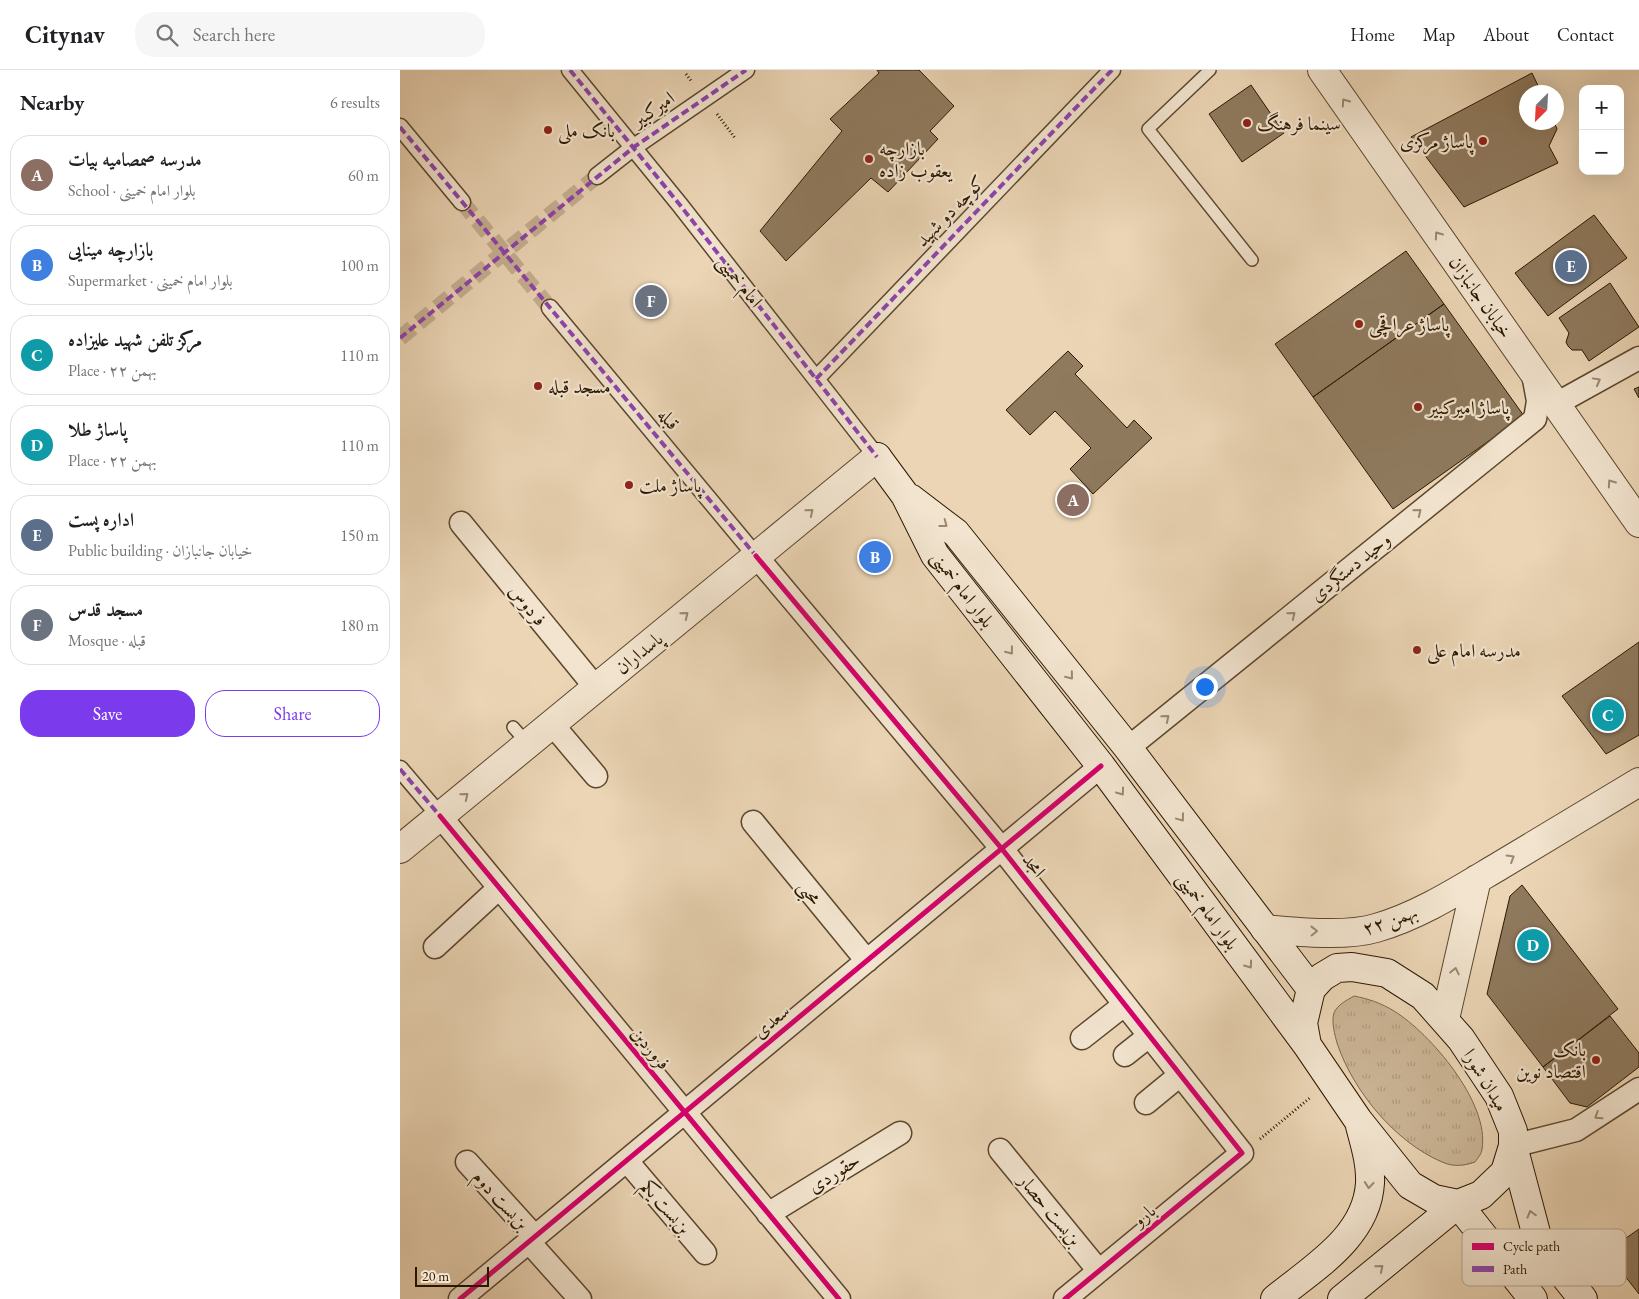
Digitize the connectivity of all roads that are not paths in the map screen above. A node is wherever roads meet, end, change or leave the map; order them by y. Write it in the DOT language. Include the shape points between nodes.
graph roads {
  1 [pos="570,70"];
  2 [pos="746,70"];
  3 [pos="1112,70"];
  4 [pos="1210,70"];
  5 [pos="1322,70"];
  6 [pos="400,127"];
  7 [pos="634,147"];
  8 [pos="597,176"];
  9 [pos="462,202"];
  10 [pos="1252,260"];
  11 [pos="550,308"];
  12 [pos="1639,358"];
  13 [pos="1533,371"];
  14 [pos="816,379"];
  15 [pos="1556,404"];
  16 [pos="877,457"];
  17 [pos="906,495"];
  18 [pos="461,523"];
  19 [pos="1639,523"];
  20 [pos="756,556"];
  21 [pos="596,688"];
  22 [pos="552,724"];
  23 [pos="1128,748"];
  24 [pos="1101,766"];
  25 [pos="400,769"];
  26 [pos="596,776"];
  27 [pos="1639,782"];
  28 [pos="440,816"];
  29 [pos="753,822"];
  30 [pos="400,849"];
  31 [pos="1002,849"];
  32 [pos="1477,879"];
  33 [pos="499,888"];
  34 [pos="1265,929"];
  35 [pos="435,947"];
  36 [pos="867,961"];
  37 [pos="1311,989"];
  38 [pos="1124,1005"];
  39 [pos="1444,1019"];
  40 [pos="1150,1036"];
  41 [pos="1082,1038"];
  42 [pos="1307,1045"];
  43 [pos="1125,1055"];
  44 [pos="1180,1075"];
  45 [pos="1639,1089"];
  46 [pos="1146,1104"];
  47 [pos="685,1112"];
  48 [pos="1358,1120"];
  49 [pos="900,1133"];
  50 [pos="1514,1146"];
  51 [pos="1000,1150"];
  52 [pos="1242,1153"];
  53 [pos="627,1160"];
  54 [pos="467,1162"];
  55 [pos="1458,1204"];
  56 [pos="768,1214"];
  57 [pos="1478,1229"];
  58 [pos="1535,1229"];
  59 [pos="532,1240"];
  60 [pos="705,1253"];
  61 [pos="1099,1271"];
  62 [pos="1523,1286"];
  63 [pos="1573,1286"];
  64 [pos="460,1299"];
  65 [pos="580,1299"];
  66 [pos="839,1299"];
  67 [pos="1065,1299"];
  68 [pos="1275,1299"];
  69 [pos="1342,1299"];
  70 [pos="1533,1299"];
  71 [pos="1583,1299"];
  1 -- 7 [label="street, امام خمینی"];
  2 -- 7 [label="street, امیرکبیر"];
  3 -- 14 [label="street, کوچه دو شهید"];
  4 -- 10 [label="lane" via="1148,129"];
  13 -- 5 [label="main road, خیابان جانبازان, one-way"];
  6 -- 9 [label="street"];
  7 -- 8 [label="street, امیرکبیر"];
  7 -- 14 [label="street, امام خمینی"];
  11 -- 20 [label="street, قبله"];
  15 -- 12 [label="street, one-way"];
  13 -- 15 [label="main road, خیابان جانبازان"];
  23 -- 13 [label="street, وحید دستگردی, one-way" via="1459,470 1534,418 1538,401"];
  14 -- 16 [label="street, امام خمینی"];
  19 -- 15 [label="main road, خیابان جانبازان, one-way"];
  16 -- 17 [label="main road, امام خمینی"];
  20 -- 16 [label="main road, پاسداران, one-way"];
  17 -- 23 [label="main road, بلوار امام خمینی, one-way" via="956,533"];
  17 -- 24 [label="main road, بلوار امام خمینی, one-way" via="935,555"];
  18 -- 21 [label="street, فردوس"];
  21 -- 20 [label="main road, پاسداران, one-way"];
  20 -- 31 [label="street, امجد"];
  21 -- 22 [label="main road, پاسداران"];
  22 -- 26 [label="street"];
  28 -- 22 [label="main road, پاسداران, one-way" via="520,735"];
  23 -- 34 [label="main road, بلوار امام خمینی, one-way"];
  24 -- 31 [label="street, سعدی"];
  24 -- 42 [label="main road, بلوار امام خمینی, one-way"];
  25 -- 28 [label="street"];
  32 -- 27 [label="main road, ۲۲ بهمن, one-way"];
  28 -- 30 [label="main road, پاسداران"];
  28 -- 33 [label="street, فروردین"];
  29 -- 36 [label="street, محبی"];
  31 -- 36 [label="street, سعدی"];
  31 -- 38 [label="street, امجد"];
  34 -- 32 [label="main road, ۲۲ بهمن, one-way" via="1353,932 1375,928 1429,906"];
  39 -- 32 [label="main road, one-way"];
  33 -- 35 [label="street"];
  33 -- 47 [label="street, فروردین"];
  34 -- 37 [label="main road, بلوار امام خمینی"];
  36 -- 47 [label="street, سعدی"];
  37 -- 39 [label="main road, میدان شورا" via="1337,968 1370,969 1387,973 1409,985"];
  37 -- 42 [label="main road" via="1303,1022"];
  38 -- 40 [label="street, امجد"];
  38 -- 41 [label="street"];
  39 -- 50 [label="main road, میدان شورا" via="1499,1096 1513,1131"];
  40 -- 43 [label="street"];
  40 -- 44 [label="street, امجد"];
  42 -- 48 [label="main road"];
  44 -- 46 [label="street"];
  44 -- 52 [label="street, امجد"];
  45 -- 50 [label="street, one-way" via="1576,1130"];
  47 -- 53 [label="street, سعدی"];
  47 -- 56 [label="street, فروردین"];
  48 -- 55 [label="main road" via="1410,1185 1434,1199"];
  48 -- 68 [label="main road, one-way" via="1370,1183 1360,1221 1347,1239"];
  49 -- 56 [label="street, حقوردی"];
  50 -- 55 [label="main road" via="1511,1160 1498,1180 1481,1195"];
  58 -- 50 [label="main road, one-way"];
  51 -- 61 [label="street, بن‌بست حصار"];
  52 -- 61 [label="street, بارو"];
  53 -- 59 [label="street, سعدی"];
  53 -- 60 [label="street, بن‌بست یکم"];
  54 -- 59 [label="street, بن‌بست دوم"];
  55 -- 57 [label="main road"];
  69 -- 55 [label="main road, one-way"];
  56 -- 66 [label="street, فروردین"];
  59 -- 64 [label="street, سعدی"];
  59 -- 65 [label="street, بن‌بست دوم"];
  61 -- 67 [label="street, بارو"];
  62 -- 70 [label="main road"];
  71 -- 63 [label="main road, one-way"];
}
